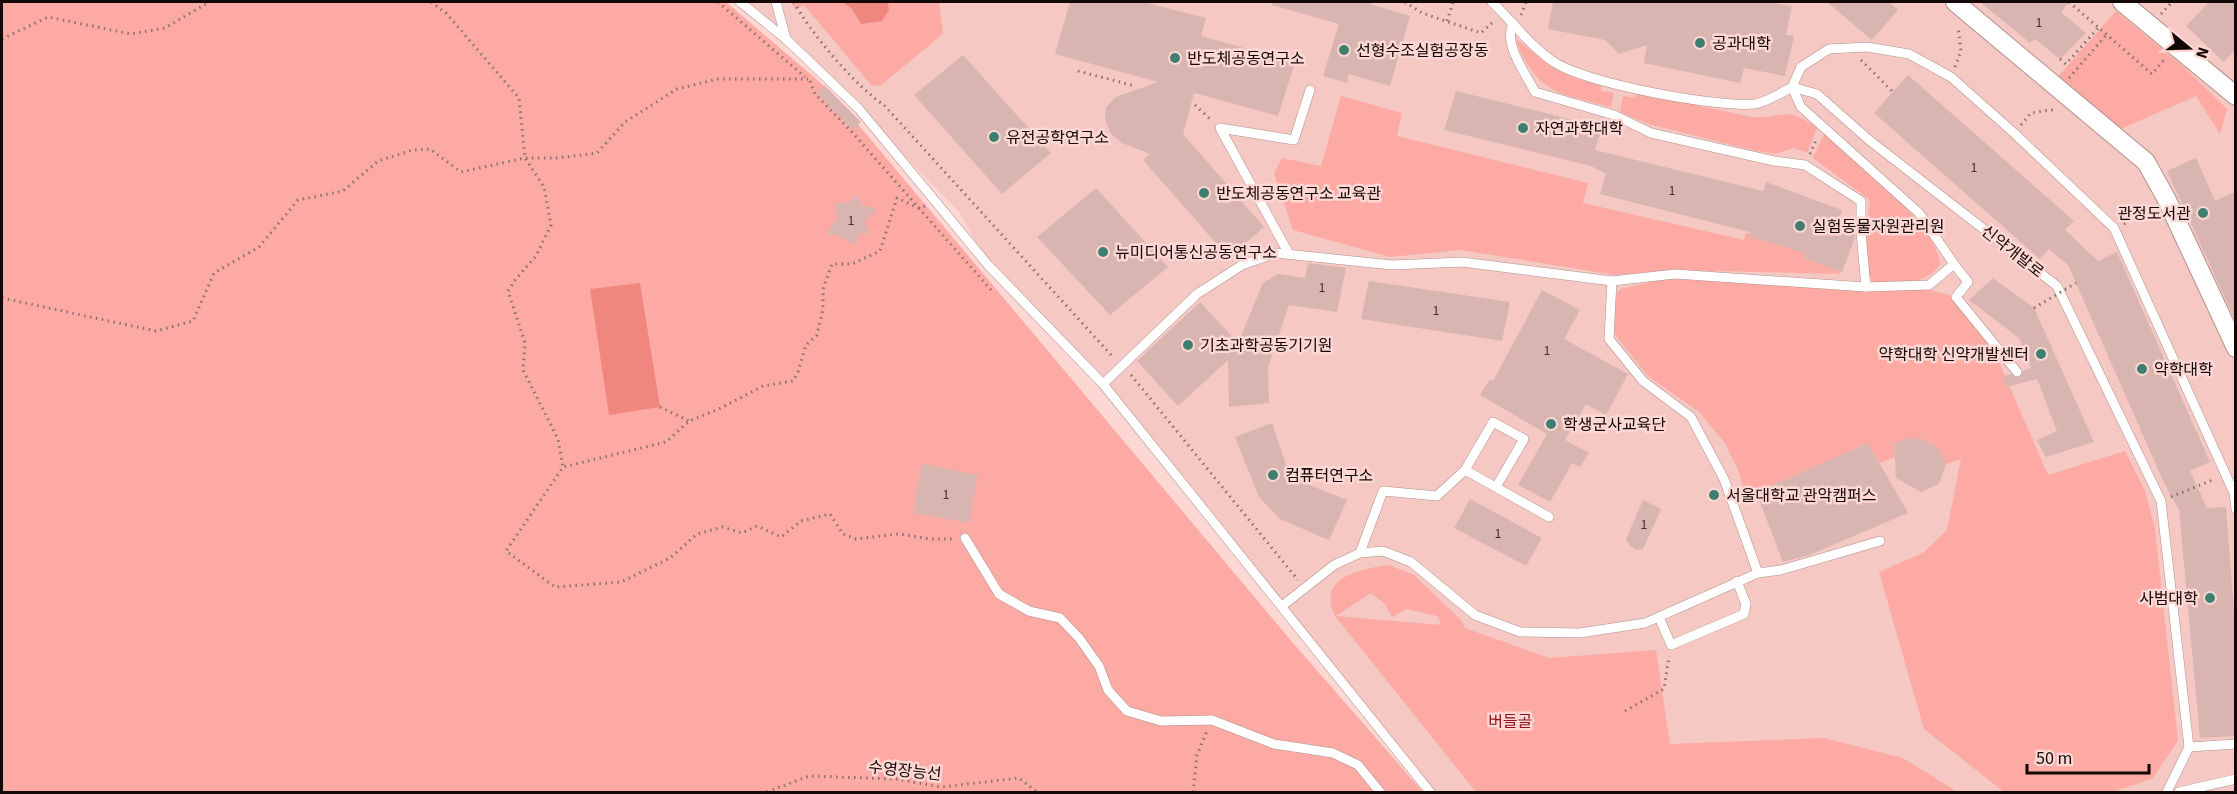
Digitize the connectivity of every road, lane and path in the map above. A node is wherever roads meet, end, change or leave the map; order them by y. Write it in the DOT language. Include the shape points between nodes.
graph roads {
  1 [pos="209,2"];
  2 [pos="431,2"];
  3 [pos="718,2"];
  4 [pos="741,2"];
  5 [pos="776,2"];
  6 [pos="794,2"];
  7 [pos="1405,2"];
  8 [pos="1453,2"];
  9 [pos="1492,2"];
  10 [pos="1955,2"];
  11 [pos="2069,2"];
  12 [pos="2122,2"];
  13 [pos="1504,13"];
  14 [pos="1446,21"];
  15 [pos="1957,21"];
  16 [pos="1513,23"];
  17 [pos="2099,27"];
  18 [pos="2107,34"];
  19 [pos="2,39"];
  20 [pos="786,39"];
  21 [pos="1849,49"];
  22 [pos="2060,59"];
  23 [pos="1078,71"];
  24 [pos="2152,74"];
  25 [pos="1951,77"];
  26 [pos="807,79"];
  27 [pos="829,79"];
  28 [pos="1135,86"];
  29 [pos="1792,87"];
  30 [pos="1310,90"];
  31 [pos="2058,90"];
  32 [pos="1893,92"];
  33 [pos="2235,96"];
  34 [pos="1195,105"];
  35 [pos="2077,106"];
  36 [pos="1822,126"];
  37 [pos="1220,128"];
  38 [pos="2014,133"];
  39 [pos="525,158"];
  40 [pos="1805,165"];
  41 [pos="2166,198"];
  42 [pos="938,202"];
  43 [pos="919,208"];
  44 [pos="2114,228"];
  45 [pos="1289,254"];
  46 [pos="1954,264"];
  47 [pos="1612,281"];
  48 [pos="2076,283"];
  49 [pos="1866,287"];
  50 [pos="990,290"];
  51 [pos="2,298"];
  52 [pos="2034,308"];
  53 [pos="2235,348"];
  54 [pos="1113,357"];
  55 [pos="2017,372"];
  56 [pos="1131,375"];
  57 [pos="1103,384"];
  58 [pos="660,407"];
  59 [pos="689,421"];
  60 [pos="563,467"];
  61 [pos="1465,470"];
  62 [pos="2226,475"];
  63 [pos="1496,487"];
  64 [pos="2161,501"];
  65 [pos="2235,509"];
  66 [pos="1549,517"];
  67 [pos="964,538"];
  68 [pos="1880,541"];
  69 [pos="1360,553"];
  70 [pos="1758,573"];
  71 [pos="1737,581"];
  72 [pos="1305,588"];
  73 [pos="1282,606"];
  74 [pos="1659,617"];
  75 [pos="1671,645"];
  76 [pos="1625,711"];
  77 [pos="1212,720"];
  78 [pos="2235,744"];
  79 [pos="2189,747"];
  80 [pos="2235,779"];
  81 [pos="767,792"];
  82 [pos="1037,792"];
  83 [pos="1192,792"];
  84 [pos="1380,792"];
  85 [pos="1430,792"];
  86 [pos="2167,792"];
  87 [pos="2179,792"];
  1 -- 19 [label="path" via="165,28 131,34 48,17"];
  2 -- 39 [label="path" via="446,12 519,98"];
  3 -- 26 [label="path"];
  4 -- 20 [label="lane"];
  5 -- 20 [label="lane"];
  6 -- 54 [label="path" via="804,20 869,94 884,105"];
  7 -- 14 [label="path"];
  8 -- 14 [label="path"];
  9 -- 13 [label="lane"];
  10 -- 31 [label="street"];
  11 -- 17 [label="path"];
  12 -- 33 [label="street"];
  13 -- 14 [label="path" via="1480,33"];
  13 -- 16 [label="lane"];
  15 -- 25 [label="path" via="1961,51"];
  16 -- 29 [label="lane" via="1555,63 1602,81 1732,105 1757,104"];
  16 -- 40 [label="lane" via="1510,44 1535,92 1614,115 1651,133"];
  17 -- 18 [label="path"];
  17 -- 22 [label="path" via="2066,64"];
  18 -- 24 [label="path"];
  18 -- 31 [label="path"];
  20 -- 27 [label="lane"];
  21 -- 25 [label="lane" via="1868,47 1909,54"];
  21 -- 29 [label="lane" via="1829,49 1801,67"];
  21 -- 32 [label="path"];
  23 -- 28 [label="path"];
  25 -- 38 [label="lane"];
  26 -- 27 [label="path"];
  26 -- 39 [label="path" via="718,79 677,89 626,122 597,153"];
  26 -- 43 [label="path" via="815,94"];
  27 -- 42 [label="lane"];
  29 -- 36 [label="lane" via="1801,107"];
  29 -- 64 [label="lane, 신약개발로" via="1817,94 1869,140 2057,286"];
  30 -- 37 [label="lane" via="1294,140"];
  31 -- 35 [label="street"];
  34 -- 37 [label="path"];
  35 -- 38 [label="path" via="2031,113"];
  35 -- 41 [label="street" via="2146,162"];
  36 -- 40 [label="path"];
  36 -- 46 [label="lane" via="1919,213"];
  37 -- 45 [label="lane"];
  38 -- 44 [label="lane"];
  39 -- 51 [label="path" via="461,172 430,150 413,150 378,161 343,191 298,200 260,247 214,273 193,321 156,331"];
  39 -- 60 [label="path" via="544,187 551,225 536,256 508,291 525,343 523,370 558,439"];
  40 -- 49 [label="lane" via="1862,201"];
  41 -- 44 [label="path" via="2142,216"];
  41 -- 53 [label="street"];
  42 -- 43 [label="path"];
  42 -- 57 [label="lane" via="988,265"];
  43 -- 50 [label="path"];
  43 -- 59 [label="path" via="897,198 880,251 852,264 832,264 823,288 817,335 806,345 793,381 763,386"];
  44 -- 62 [label="lane"];
  45 -- 47 [label="lane" via="1392,265 1462,262"];
  45 -- 57 [label="lane" via="1276,253 1242,265 1197,294"];
  46 -- 49 [label="lane" via="1929,285"];
  46 -- 55 [label="lane" via="1968,282 1956,297"];
  47 -- 49 [label="lane" via="1675,274"];
  47 -- 70 [label="lane" via="1609,339 1643,381 1691,417 1724,478"];
  48 -- 52 [label="path, bridge"];
  56 -- 72 [label="path"];
  57 -- 73 [label="lane"];
  58 -- 59 [label="path"];
  59 -- 60 [label="path" via="666,442"];
  60 -- 67 [label="path" via="506,551 555,587 621,582 670,558 697,534 722,527 742,533 758,526 781,537 801,521 830,514 843,534 856,539 899,534 931,539"];
  61 -- 63 [label="lane"];
  61 -- 63 [label="lane" via="1493,422 1504,428 1524,439"];
  61 -- 69 [label="lane" via="1437,496 1383,491"];
  62 -- 64 [label="path"];
  62 -- 65 [label="lane" via="2234,493"];
  63 -- 66 [label="lane"];
  64 -- 79 [label="lane, 신약개발로"];
  67 -- 77 [label="lane" via="999,594 1029,611 1059,618 1079,638 1099,666 1108,690 1127,711 1161,721"];
  68 -- 70 [label="lane"];
  69 -- 72 [label="lane" via="1334,565"];
  69 -- 74 [label="lane" via="1383,551 1411,562 1475,615 1520,632 1580,633 1645,623"];
  70 -- 71 [label="lane"];
  71 -- 74 [label="lane"];
  71 -- 75 [label="lane" via="1746,604 1744,614"];
  72 -- 73 [label="lane"];
  73 -- 85 [label="lane"];
  74 -- 75 [label="lane"];
  75 -- 76 [label="path" via="1664,689"];
  77 -- 83 [label="path" via="1197,755"];
  77 -- 84 [label="lane" via="1274,744 1333,753 1358,765"];
  78 -- 79 [label="lane"];
  79 -- 86 [label="lane"];
  80 -- 87 [label="lane"];
  81 -- 82 [label="path, 수영장능선" via="809,776 896,779 941,787 1019,778"];
}
